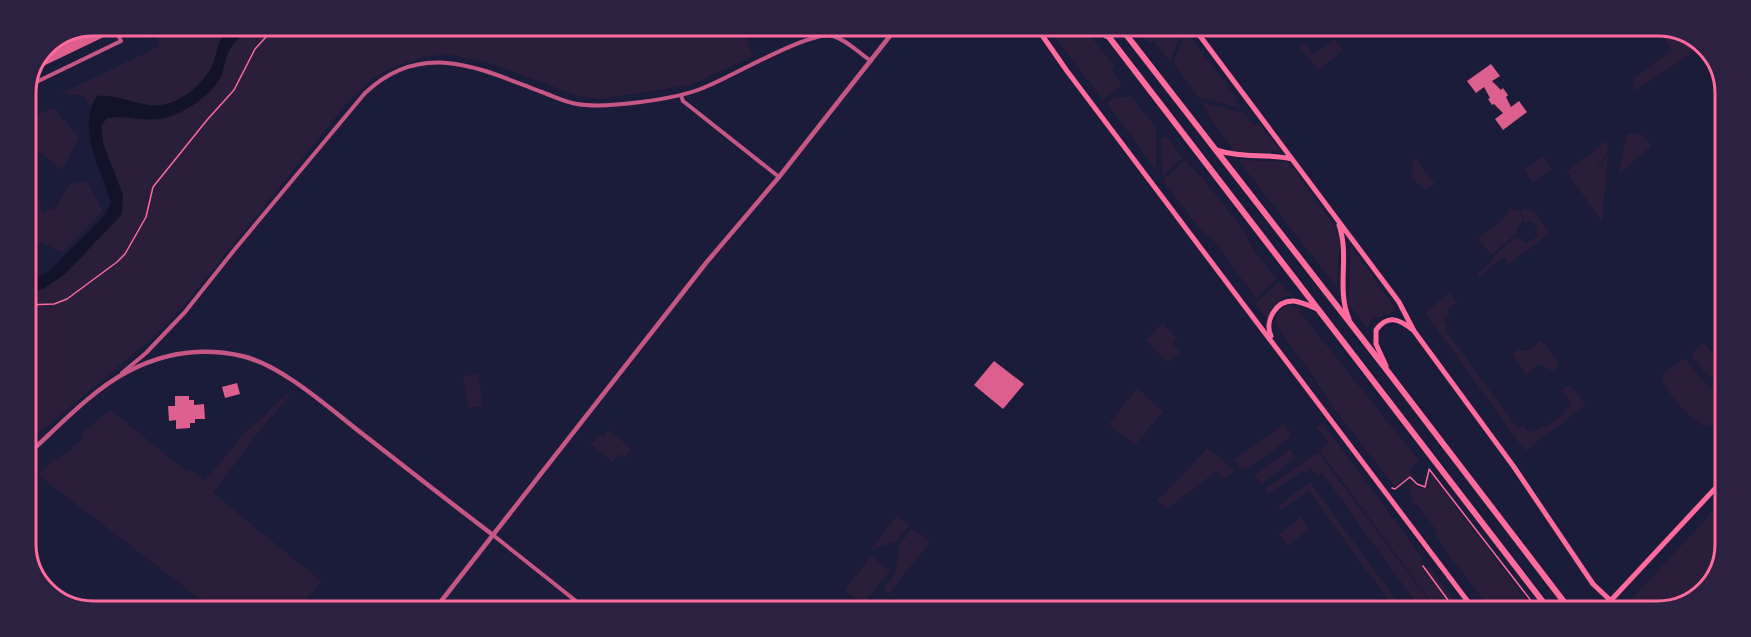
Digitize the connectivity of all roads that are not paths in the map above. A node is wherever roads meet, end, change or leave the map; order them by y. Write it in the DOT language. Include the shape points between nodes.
graph roads {
  1 [pos="119,36"];
  2 [pos="819,36"];
  3 [pos="831,36"];
  4 [pos="890,36"];
  5 [pos="1042,36"];
  6 [pos="1106,36"];
  7 [pos="1108,36"];
  8 [pos="1127,36"];
  9 [pos="1200,36"];
  10 [pos="1111,40"];
  11 [pos="871,61"];
  12 [pos="37,82"];
  13 [pos="681,95"];
  14 [pos="1216,150"];
  15 [pos="1293,159"];
  16 [pos="779,177"];
  17 [pos="1338,220"];
  18 [pos="1317,309"];
  19 [pos="1354,328"];
  20 [pos="1414,330"];
  21 [pos="1274,343"];
  22 [pos="1389,373"];
  23 [pos="115,379"];
  24 [pos="36,447"];
  25 [pos="1715,489"];
  26 [pos="493,535"];
  27 [pos="441,601"];
  28 [pos="576,601"];
  29 [pos="1468,601"];
  30 [pos="1542,601"];
  31 [pos="1563,601"];
  32 [pos="1611,601"];
  1 -- 12 [label="street" via="121,40"];
  2 -- 13 [label="street"];
  3 -- 11 [label="street"];
  4 -- 11 [label="street"];
  5 -- 21 [label="main road"];
  6 -- 10 [label="main road"];
  7 -- 10 [label="main road"];
  8 -- 14 [label="main road"];
  9 -- 15 [label="main road"];
  10 -- 18 [label="main road"];
  11 -- 16 [label="street"];
  13 -- 16 [label="street" via="683,101"];
  13 -- 23 [label="street" via="606,105 576,104 472,66 432,61 389,75 346,115 179,318"];
  14 -- 15 [label="main road" via="1241,156"];
  14 -- 19 [label="main road"];
  15 -- 17 [label="main road"];
  16 -- 26 [label="street" via="706,263"];
  17 -- 19 [label="main road" via="1344,255 1345,310"];
  17 -- 20 [label="main road" via="1399,302"];
  18 -- 21 [label="main road" via="1294,301 1279,306 1269,319 1268,332"];
  18 -- 30 [label="main road"];
  19 -- 22 [label="main road"];
  20 -- 22 [label="main road" via="1394,319 1386,320 1376,330 1376,344"];
  20 -- 32 [label="main road" via="1514,466 1593,584"];
  21 -- 29 [label="main road"];
  22 -- 31 [label="main road"];
  23 -- 24 [label="street"];
  23 -- 26 [label="street" via="174,354 218,352 261,362 302,387"];
  25 -- 32 [label="main road"];
  26 -- 27 [label="street"];
  26 -- 28 [label="street"];
}
